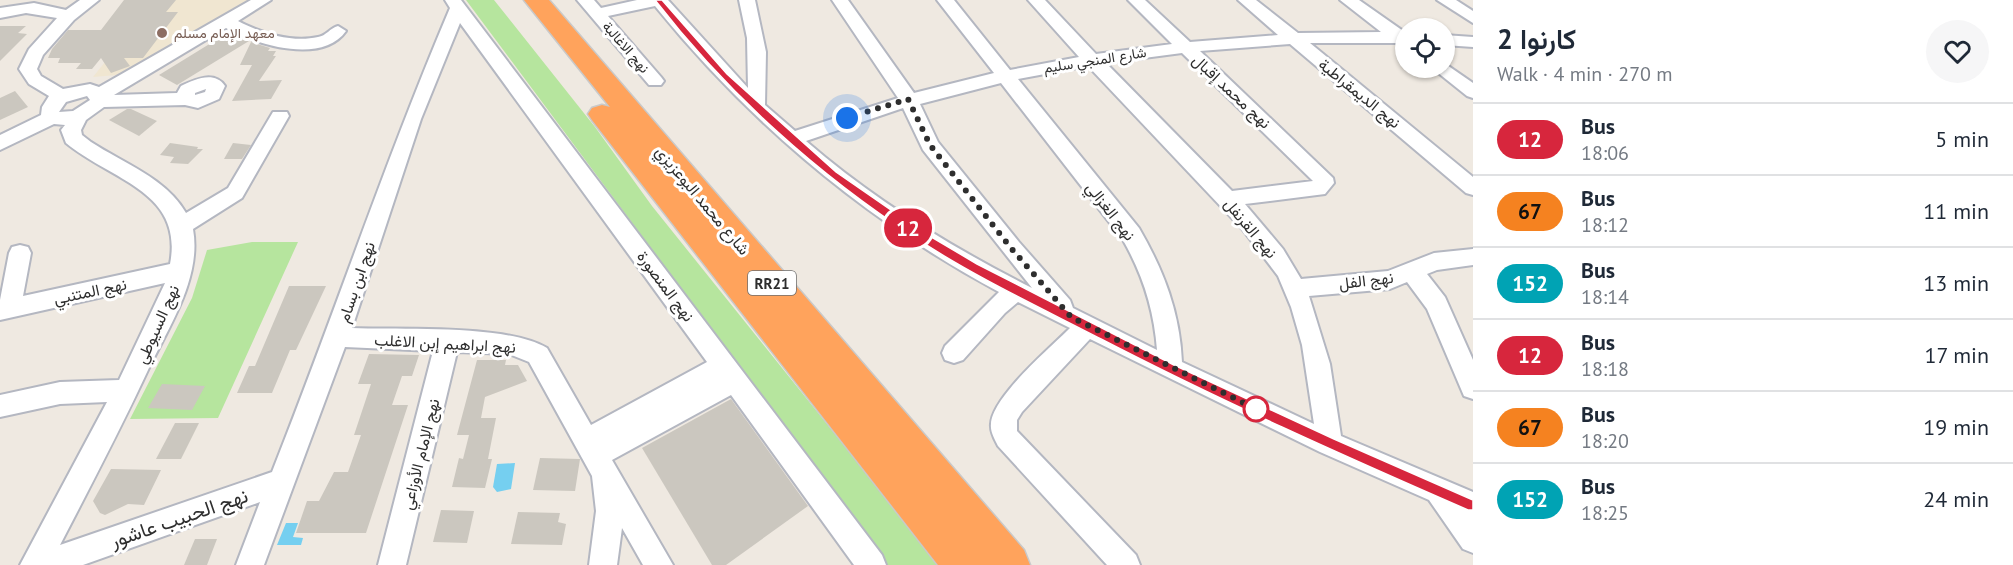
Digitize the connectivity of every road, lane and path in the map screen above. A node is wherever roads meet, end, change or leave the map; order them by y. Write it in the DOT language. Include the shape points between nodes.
graph roads {
  1 [pos="91,0"];
  2 [pos="262,0"];
  3 [pos="511,0"];
  4 [pos="536,0"];
  5 [pos="585,0"];
  6 [pos="659,0"];
  7 [pos="747,0"];
  8 [pos="840,0"];
  9 [pos="945,0"];
  10 [pos="1036,0"];
  11 [pos="1136,0"];
  12 [pos="1246,0"];
  13 [pos="1348,0"];
  14 [pos="1445,0"];
  15 [pos="36,4"];
  16 [pos="456,4"];
  17 [pos="0,13"];
  18 [pos="597,14"];
  19 [pos="68,16"];
  20 [pos="1473,18"];
  21 [pos="226,22"];
  22 [pos="338,30"];
  23 [pos="1395,33"];
  24 [pos="1293,38"];
  25 [pos="1395,39"];
  26 [pos="1455,41"];
  27 [pos="1473,42"];
  28 [pos="1184,46"];
  29 [pos="1089,59"];
  30 [pos="1005,75"];
  31 [pos="1454,78"];
  32 [pos="655,81"];
  33 [pos="1473,92"];
  34 [pos="62,96"];
  35 [pos="100,98"];
  36 [pos="185,99"];
  37 [pos="908,99"];
  38 [pos="756,105"];
  39 [pos="78,116"];
  40 [pos="280,116"];
  41 [pos="52,117"];
  42 [pos="794,138"];
  43 [pos="0,143"];
  44 [pos="1473,188"];
  45 [pos="1227,199"];
  46 [pos="182,225"];
  47 [pos="1011,248"];
  48 [pos="20,253"];
  49 [pos="1473,257"];
  50 [pos="973,268"];
  51 [pos="179,271"];
  52 [pos="1412,272"];
  53 [pos="1294,288"];
  54 [pos="1018,290"];
  55 [pos="5,309"];
  56 [pos="1079,321"];
  57 [pos="337,337"];
  58 [pos="447,342"];
  59 [pos="954,353"];
  60 [pos="1170,368"];
  61 [pos="730,372"];
  62 [pos="1473,388"];
  63 [pos="127,391"];
  64 [pos="0,406"];
  65 [pos="1329,444"];
  66 [pos="595,457"];
  67 [pos="281,482"];
  68 [pos="1439,491"];
  69 [pos="1473,505"];
  70 [pos="1473,539"];
  71 [pos="34,565"];
  72 [pos="42,565"];
  73 [pos="250,565"];
  74 [pos="392,565"];
  75 [pos="603,565"];
  76 [pos="659,565"];
  77 [pos="872,565"];
  78 [pos="964,565"];
  79 [pos="1009,565"];
  80 [pos="1126,565"];
  1 -- 19 [label="street"];
  2 -- 21 [label="street"];
  3 -- 78 [label="highway, شارع محمد البوعزيزي / RR21"];
  4 -- 79 [label="highway, شارع محمد البوعزيزي / RR21"];
  5 -- 18 [label="street, نهج الاغالبة"];
  6 -- 18 [label="street, نهج الاغالبة"];
  6 -- 38 [label="street" via="701,51"];
  7 -- 38 [label="street" via="759,73"];
  8 -- 37 [label="street"];
  9 -- 30 [label="street, نهج الغزالي"];
  10 -- 29 [label="street, نهج القرنفل"];
  11 -- 28 [label="street, نهج محمد إقبال"];
  12 -- 24 [label="street, نهج الديمقراطية"];
  13 -- 23 [label="street"];
  14 -- 20 [label="street"];
  15 -- 17 [label="street"];
  15 -- 19 [label="street"];
  16 -- 57 [label="street, نهج ابن بسام"];
  16 -- 61 [label="street, نهج المنصورة"];
  18 -- 32 [label="street, نهج الاغالبة"];
  19 -- 34 [label="street" via="35,53 28,69 35,80"];
  21 -- 22 [label="street" via="250,34 276,40 321,42"];
  21 -- 35 [label="street"];
  24 -- 25 [label="street, شارع المنجي سليم"];
  24 -- 28 [label="street, شارع المنجي سليم"];
  24 -- 44 [label="street, نهج الديمقراطية"];
  26 -- 27 [label="street"];
  28 -- 29 [label="street, شارع المنجي سليم"];
  28 -- 45 [label="street, نهج محمد إقبال" via="1319,172 1324,183 1318,189"];
  29 -- 30 [label="street, شارع المنجي سليم"];
  29 -- 45 [label="street, نهج القرنفل"];
  30 -- 37 [label="street, شارع المنجي سليم"];
  30 -- 60 [label="street, نهج الغزالي" via="1145,256 1165,310"];
  31 -- 33 [label="street"];
  34 -- 35 [label="street" via="81,90 96,92"];
  34 -- 41 [label="street" via="50,107"];
  35 -- 36 [label="street"];
  35 -- 39 [label="street" via="88,112"];
  37 -- 42 [label="street, شارع المنجي سليم"];
  37 -- 47 [label="street" via="930,145"];
  38 -- 42 [label="street"];
  39 -- 41 [label="street"];
  39 -- 46 [label="street" via="71,130 73,138 98,158 160,195"];
  40 -- 46 [label="street" via="235,193"];
  41 -- 43 [label="street"];
  42 -- 50 [label="street" via="832,174"];
  45 -- 53 [label="street, نهج القرنفل" via="1264,242"];
  46 -- 51 [label="street, نهج السيوطي" via="184,244"];
  47 -- 50 [label="street"];
  47 -- 56 [label="street"];
  48 -- 55 [label="street"];
  49 -- 52 [label="street" via="1434,262"];
  50 -- 54 [label="street"];
  51 -- 55 [label="street, نهج المتنبي"];
  51 -- 63 [label="street, نهج السيوطي" via="173,294"];
  52 -- 53 [label="street, نهج الفل" via="1390,280"];
  52 -- 62 [label="street, نهج الفل" via="1437,304"];
  53 -- 65 [label="street, نهج القرنفل" via="1322,383"];
  54 -- 56 [label="street"];
  54 -- 59 [label="street" via="997,306"];
  56 -- 60 [label="street"];
  56 -- 80 [label="street" via="1004,416 1002,427 1007,438"];
  57 -- 58 [label="street, نهج ابراهيم إبن الاغلب"];
  57 -- 67 [label="street, نهج ابن بسام"];
  58 -- 66 [label="street, نهج ابراهيم إبن الاغلب" via="509,344 538,355"];
  58 -- 74 [label="street, نهج الإمام الأوزاعي"];
  60 -- 65 [label="street"];
  61 -- 66 [label="street"];
  61 -- 77 [label="street, نهج المنصورة"];
  63 -- 64 [label="street" via="60,393"];
  63 -- 71 [label="street, نهج السيوطي"];
  65 -- 68 [label="street"];
  66 -- 75 [label="street, نهج ابراهيم إبن الاغلب" via="610,511"];
  66 -- 76 [label="street"];
  67 -- 72 [label="street, نهج الحبيب عاشور"];
  67 -- 73 [label="street, نهج ابن بسام"];
  68 -- 69 [label="street"];
  68 -- 70 [label="street"];
}
